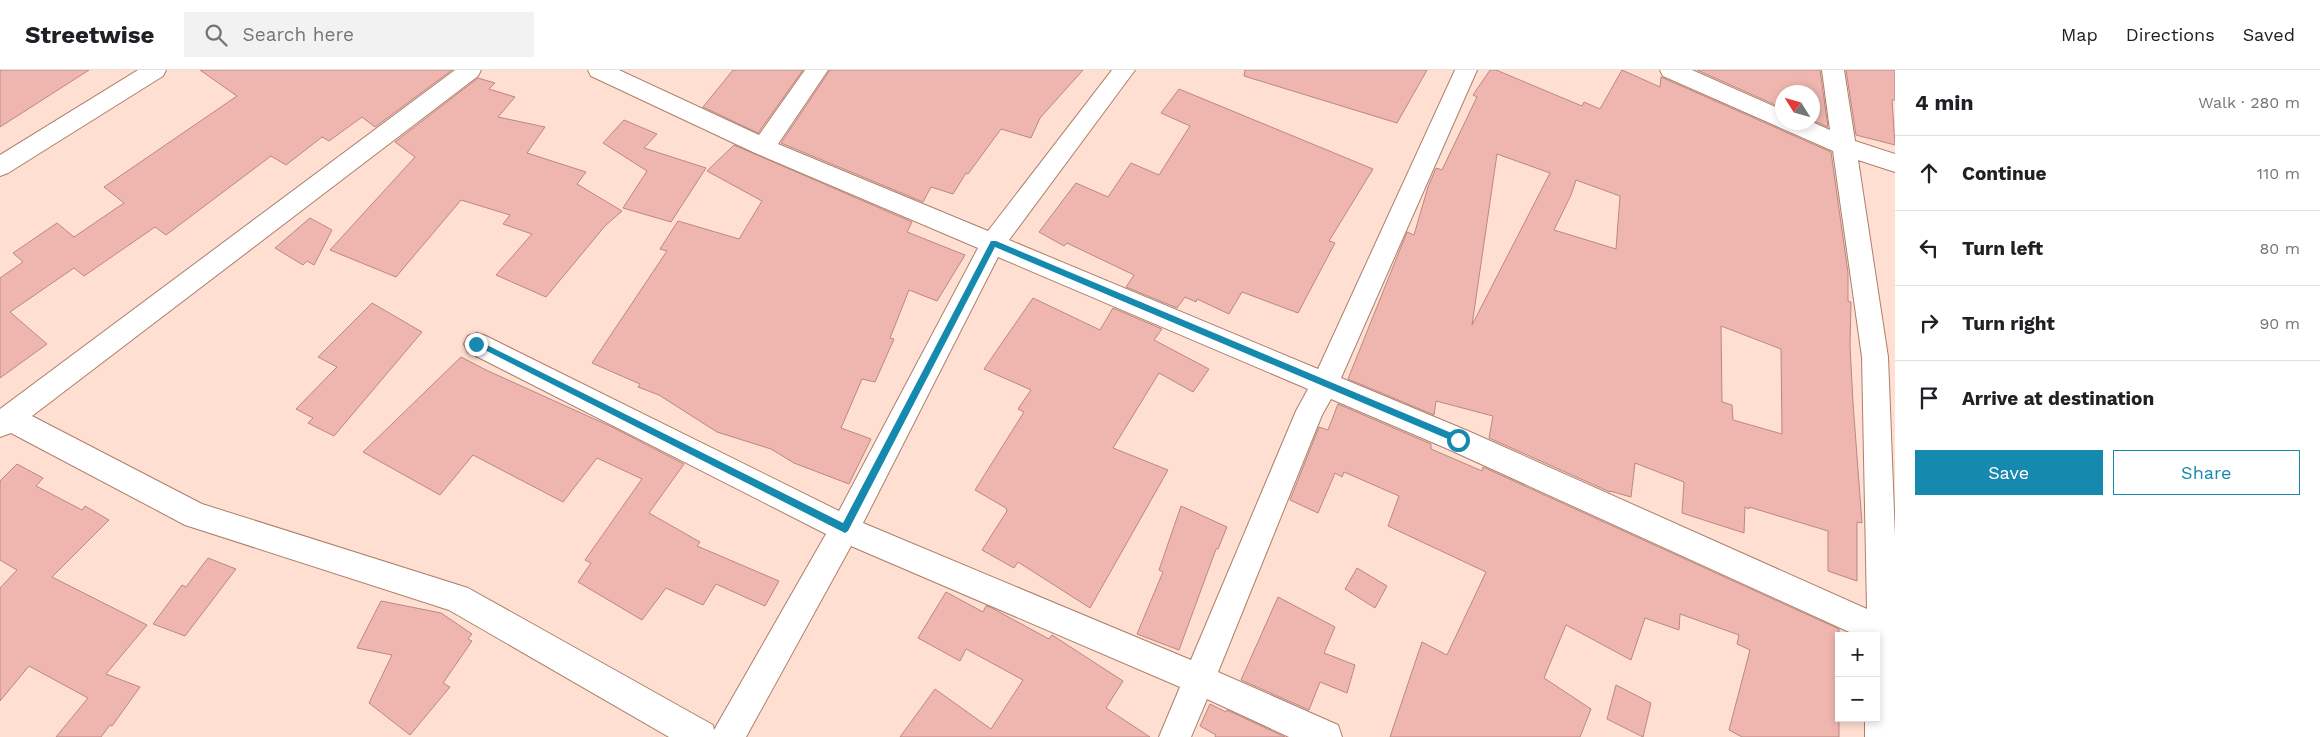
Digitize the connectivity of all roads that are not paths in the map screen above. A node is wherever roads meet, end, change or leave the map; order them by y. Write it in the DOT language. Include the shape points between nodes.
graph roads {
  1 [pos="155,70"];
  2 [pos="470,70"];
  3 [pos="598,70"];
  4 [pos="817,70"];
  5 [pos="1124,70"];
  6 [pos="1466,70"];
  7 [pos="1671,70"];
  8 [pos="1833,70"];
  9 [pos="1775,116"];
  10 [pos="1808,130"];
  11 [pos="1843,146"];
  12 [pos="763,147"];
  13 [pos="1895,163"];
  14 [pos="0,168"];
  15 [pos="993,244"];
  16 [pos="476,344"];
  17 [pos="1325,382"];
  18 [pos="5,421"];
  19 [pos="845,529"];
  20 [pos="1889,635"];
  21 [pos="1200,680"];
  22 [pos="701,737"];
  23 [pos="728,737"];
  24 [pos="1175,737"];
  25 [pos="1326,737"];
  26 [pos="1881,737"];
  1 -- 14 [label="street"];
  2 -- 18 [label="street"];
  3 -- 12 [label="street"];
  4 -- 12 [label="street"];
  5 -- 15 [label="street"];
  6 -- 17 [label="street"];
  7 -- 9 [label="street"];
  8 -- 11 [label="street"];
  10 -- 11 [label="street"];
  11 -- 13 [label="street"];
  11 -- 20 [label="street" via="1875,356"];
  12 -- 15 [label="street"];
  15 -- 17 [label="street"];
  15 -- 19 [label="street"];
  16 -- 19 [label="street"];
  17 -- 20 [label="street"];
  17 -- 21 [label="street" via="1310,411"];
  18 -- 22 [label="street" via="195,515 457,598"];
  19 -- 21 [label="street"];
  19 -- 23 [label="street"];
  20 -- 26 [label="street"];
  21 -- 24 [label="street"];
  21 -- 25 [label="street"];
}
